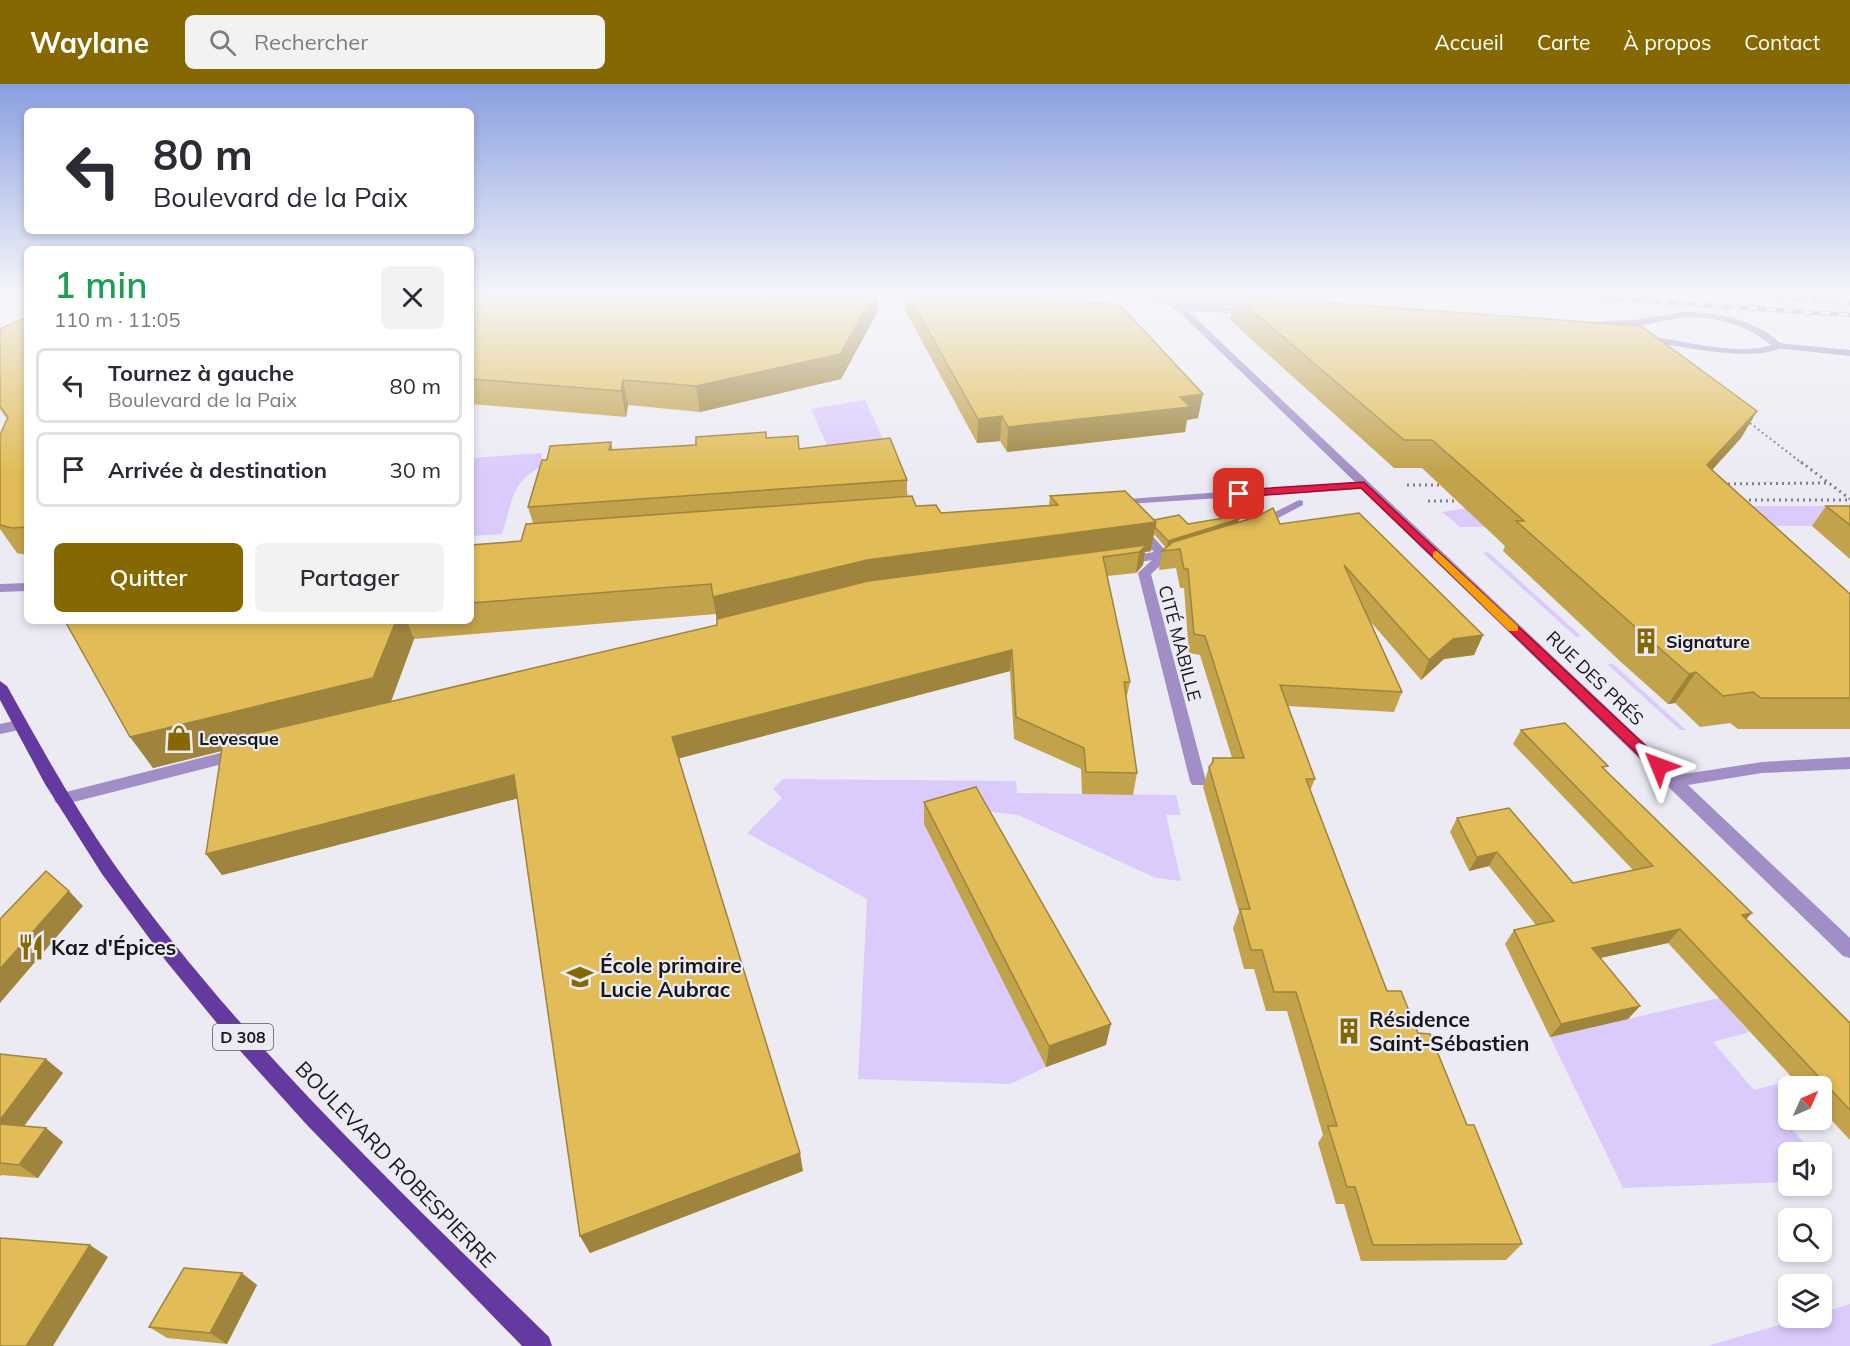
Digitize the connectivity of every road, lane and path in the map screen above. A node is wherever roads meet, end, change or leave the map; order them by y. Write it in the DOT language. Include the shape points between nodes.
graph roads {
  1 [pos="1229,355"];
  2 [pos="1742,417"];
  3 [pos="1830,483"];
  4 [pos="1711,484"];
  5 [pos="1364,485"];
  6 [pos="1449,485"];
  7 [pos="1850,499"];
  8 [pos="1733,500"];
  9 [pos="1428,501"];
  10 [pos="1463,501"];
  11 [pos="1299,503"];
  12 [pos="1247,530"];
  13 [pos="1195,547"];
  14 [pos="1164,556"];
  15 [pos="1105,564"];
  16 [pos="24,587"];
  17 [pos="0,588"];
  18 [pos="0,686"];
  19 [pos="9,727"];
  20 [pos="259,750"];
  21 [pos="1850,763"];
  22 [pos="1198,781"];
  23 [pos="1675,782"];
  24 [pos="62,799"];
  25 [pos="1850,950"];
  26 [pos="540,1346"];
  1 -- 5 [label="street, RUE DES PRÉS"];
  2 -- 3 [label="path"];
  3 -- 4 [label="path"];
  3 -- 7 [label="path"];
  5 -- 6 [label="path"];
  5 -- 14 [label="street" via="1110,503"];
  5 -- 23 [label="street, RUE DES PRÉS"];
  7 -- 8 [label="path"];
  9 -- 10 [label="path"];
  11 -- 12 [label="street"];
  13 -- 14 [label="street"];
  14 -- 15 [label="street"];
  14 -- 22 [label="street, CITÉ MABILLE" via="1144,573"];
  16 -- 17 [label="street"];
  18 -- 19 [label="main road, BOULEVARD ROBESPIERRE / D 308"];
  19 -- 24 [label="main road, BOULEVARD ROBESPIERRE / D 308"];
  20 -- 24 [label="street"];
  21 -- 23 [label="street" via="1727,770"];
  23 -- 25 [label="street, RUE DES PRÉS"];
  24 -- 26 [label="main road, BOULEVARD ROBESPIERRE / D 308" via="152,930 265,1062 384,1192"];
}
